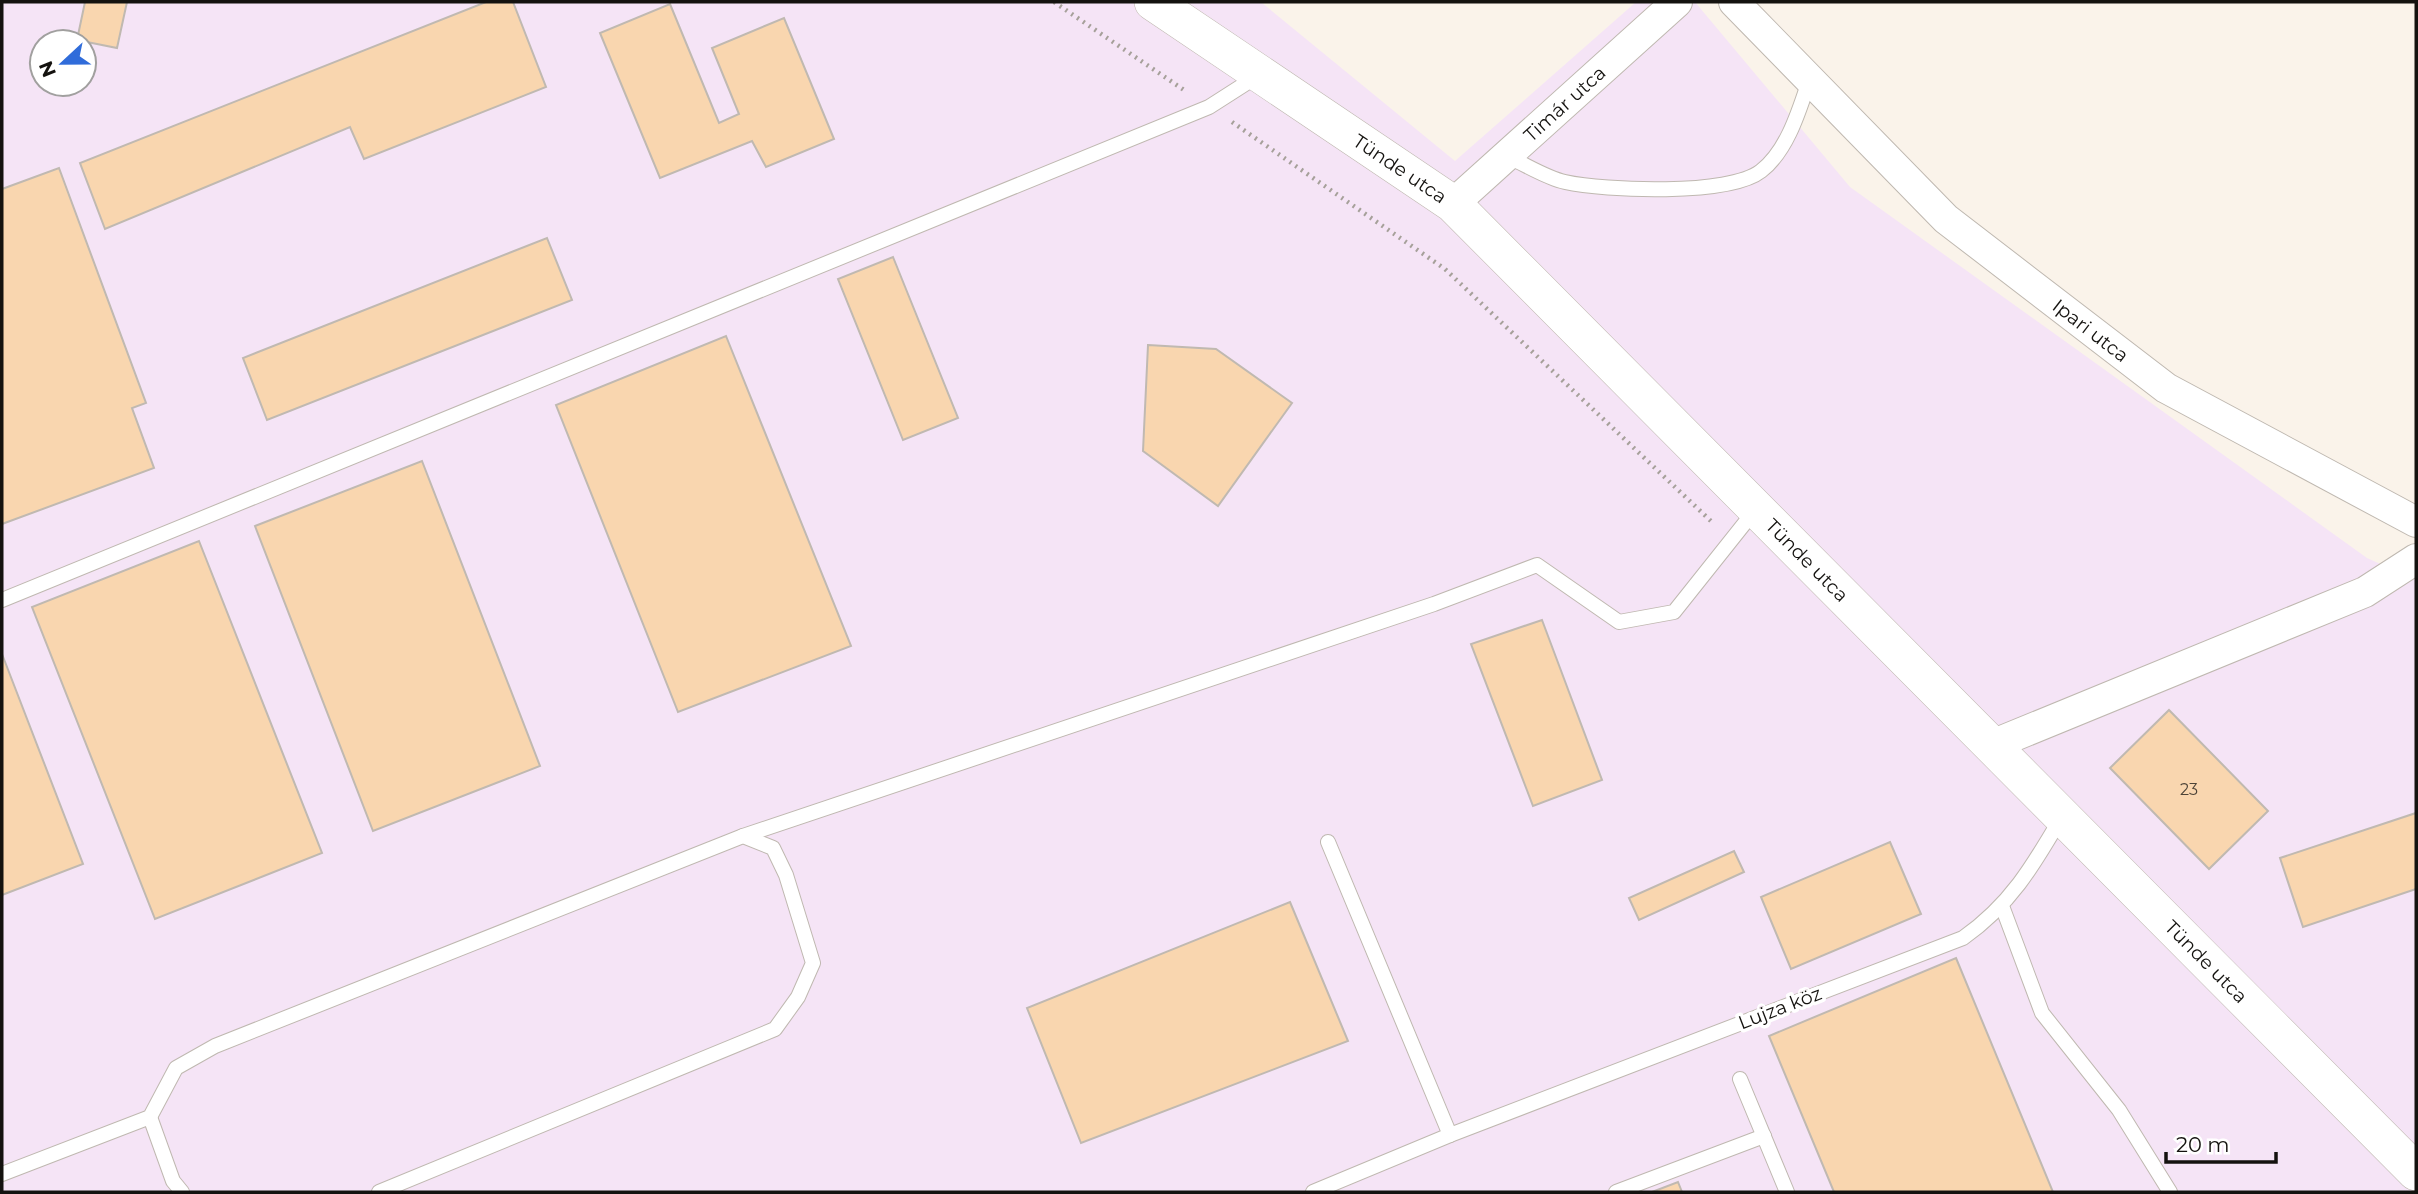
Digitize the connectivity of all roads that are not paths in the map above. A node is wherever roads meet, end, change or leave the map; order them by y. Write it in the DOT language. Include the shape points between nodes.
graph roads {
  1 [pos="1153,2"];
  2 [pos="1677,2"];
  3 [pos="1734,2"];
  4 [pos="1261,74"];
  5 [pos="1809,81"];
  6 [pos="1506,156"];
  7 [pos="1453,204"];
  8 [pos="1756,509"];
  9 [pos="2416,522"];
  10 [pos="2416,559"];
  11 [pos="2,600"];
  12 [pos="1992,746"];
  13 [pos="2061,818"];
  14 [pos="743,836"];
  15 [pos="1328,842"];
  16 [pos="2002,906"];
  17 [pos="1740,1079"];
  18 [pos="150,1117"];
  19 [pos="1450,1135"];
  20 [pos="1764,1136"];
  21 [pos="2416,1172"];
  22 [pos="2,1174"];
  23 [pos="182,1192"];
  24 [pos="379,1192"];
  25 [pos="1313,1192"];
  26 [pos="1616,1192"];
  27 [pos="1787,1192"];
  28 [pos="2170,1192"];
  1 -- 4 [label="street, Tünde utca"];
  2 -- 6 [label="street, Timár utca"];
  3 -- 5 [label="street, Ipari utca"];
  4 -- 7 [label="street, Tünde utca"];
  4 -- 11 [label="lane" via="1209,107"];
  5 -- 6 [label="lane" via="1792,131 1761,171 1722,184 1663,190 1564,182"];
  5 -- 9 [label="street, Ipari utca" via="1946,219 2166,388"];
  6 -- 7 [label="street, Timár utca"];
  7 -- 8 [label="street, Tünde utca"];
  8 -- 12 [label="street, Tünde utca"];
  8 -- 14 [label="lane" via="1674,612 1619,622 1536,565 1434,604"];
  10 -- 12 [label="street" via="2365,592"];
  12 -- 13 [label="street, Tünde utca"];
  13 -- 16 [label="lane, Lujza köz" via="2022,883"];
  13 -- 21 [label="street, Tünde utca"];
  14 -- 18 [label="lane" via="215,1046 176,1068"];
  14 -- 24 [label="lane" via="773,848 813,963 798,997 775,1029"];
  15 -- 19 [label="lane"];
  16 -- 19 [label="lane, Lujza köz" via="1963,937"];
  16 -- 28 [label="lane" via="2042,1013 2119,1110"];
  17 -- 20 [label="lane"];
  18 -- 22 [label="lane"];
  18 -- 23 [label="lane" via="173,1181"];
  19 -- 25 [label="lane, Lujza köz"];
  20 -- 26 [label="lane"];
  20 -- 27 [label="lane"];
}
